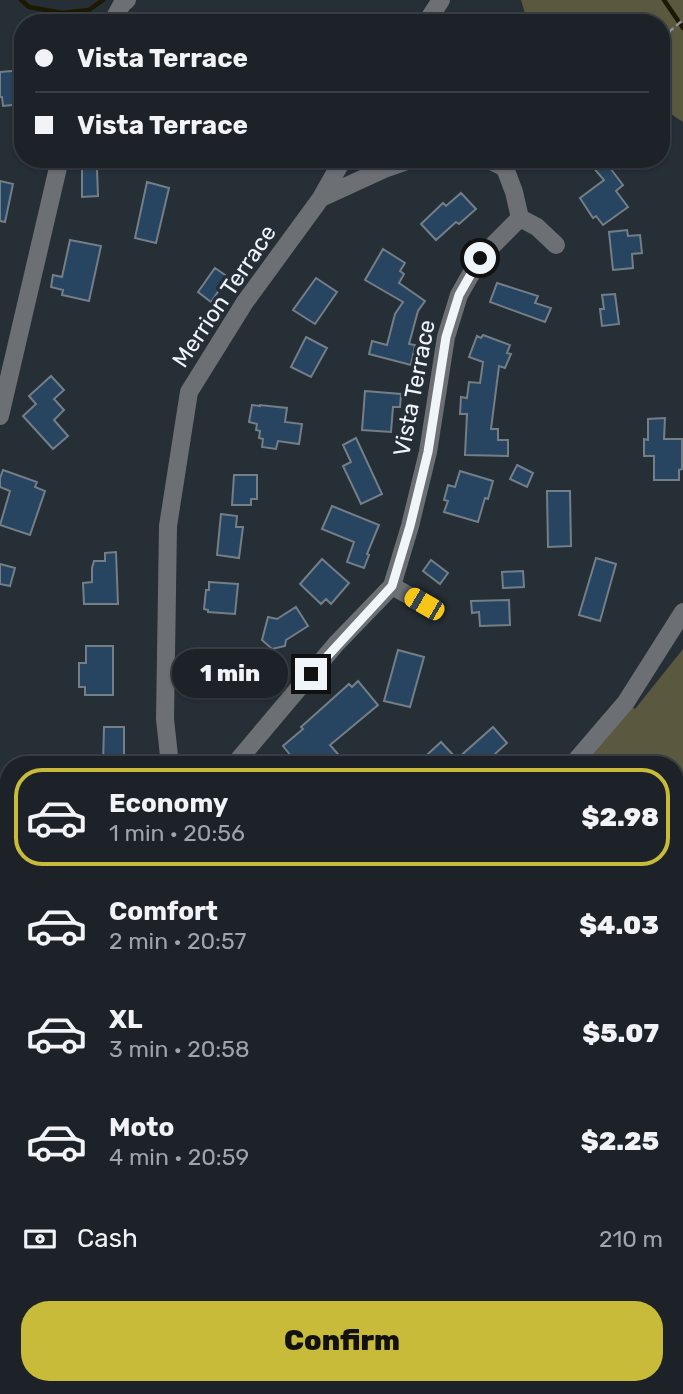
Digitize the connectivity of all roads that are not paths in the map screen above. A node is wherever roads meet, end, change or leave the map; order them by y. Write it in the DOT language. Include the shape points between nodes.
graph roads {
  1 [pos="127,0"];
  2 [pos="117,14"];
  3 [pos="58,168"];
  4 [pos="338,168"];
  5 [pos="387,168"];
  6 [pos="505,168"];
  7 [pos="321,198"];
  8 [pos="520,218"];
  9 [pos="556,245"];
  10 [pos="7,354"];
  11 [pos="0,416"];
  12 [pos="392,586"];
  13 [pos="424,604"];
  14 [pos="683,612"];
  15 [pos="169,756"];
  16 [pos="242,756"];
  17 [pos="580,756"];
  1 -- 2 [label="street"];
  3 -- 10 [label="street"];
  4 -- 7 [label="street, Merrion Terrace"];
  5 -- 7 [label="street"];
  6 -- 8 [label="street"];
  7 -- 15 [label="street, Merrion Terrace" via="244,302 189,392 169,526 165,719"];
  8 -- 9 [label="street"];
  8 -- 12 [label="street, Vista Terrace" via="480,258 459,295 446,337 428,452"];
  10 -- 11 [label="street"];
  12 -- 13 [label="street"];
  12 -- 16 [label="street, Vista Terrace"];
  14 -- 17 [label="street" via="626,702"];
}
